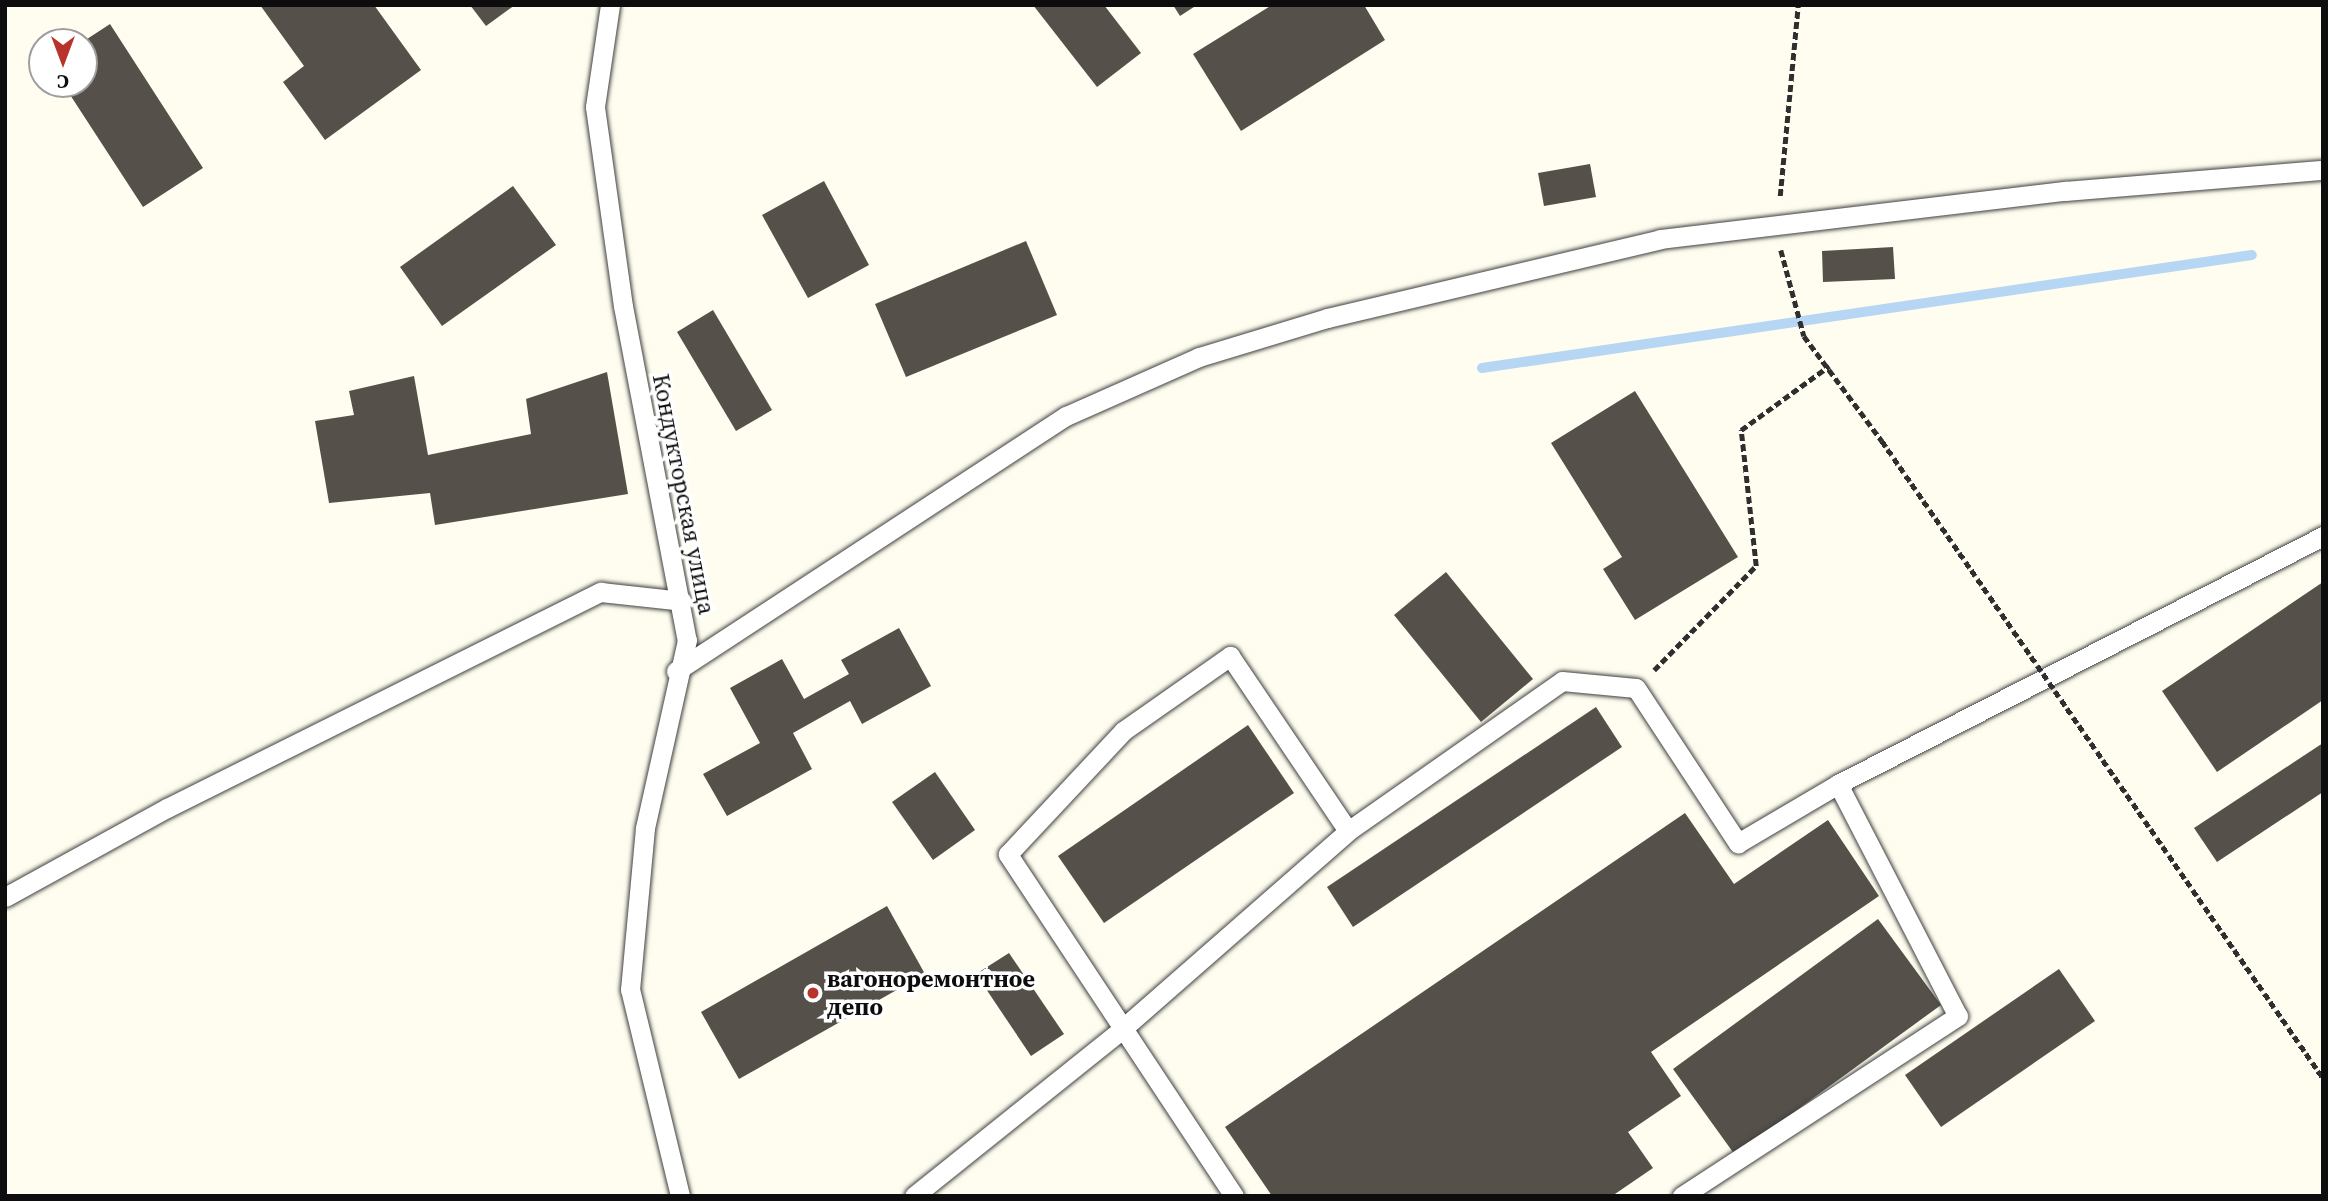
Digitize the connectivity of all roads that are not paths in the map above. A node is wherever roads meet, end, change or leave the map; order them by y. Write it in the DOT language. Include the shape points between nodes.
graph roads {
  1 [pos="610,5"];
  2 [pos="2323,170"];
  3 [pos="2323,536"];
  4 [pos="682,601"];
  5 [pos="676,671"];
  6 [pos="1838,784"];
  7 [pos="1348,831"];
  8 [pos="5,897"];
  9 [pos="1121,1030"];
  10 [pos="680,1196"];
  11 [pos="914,1196"];
  12 [pos="1234,1196"];
  13 [pos="1682,1196"];
  1 -- 4 [label="lane, Кондукторская улица" via="595,107 623,306"];
  2 -- 5 [label="lane" via="2065,191 1777,229 1660,239 1541,264 1199,357 1066,416"];
  3 -- 6 [label="lane"];
  4 -- 5 [label="lane, Кондукторская улица" via="687,640"];
  4 -- 8 [label="lane" via="601,592 167,808"];
  5 -- 10 [label="lane, Кондукторская улица" via="645,828 630,989"];
  6 -- 7 [label="lane" via="1738,843 1636,688 1562,681"];
  6 -- 13 [label="lane" via="1958,1016"];
  7 -- 9 [label="lane"];
  7 -- 9 [label="lane" via="1230,656 1123,731 1008,855"];
  9 -- 11 [label="lane"];
  9 -- 12 [label="lane"];
}
